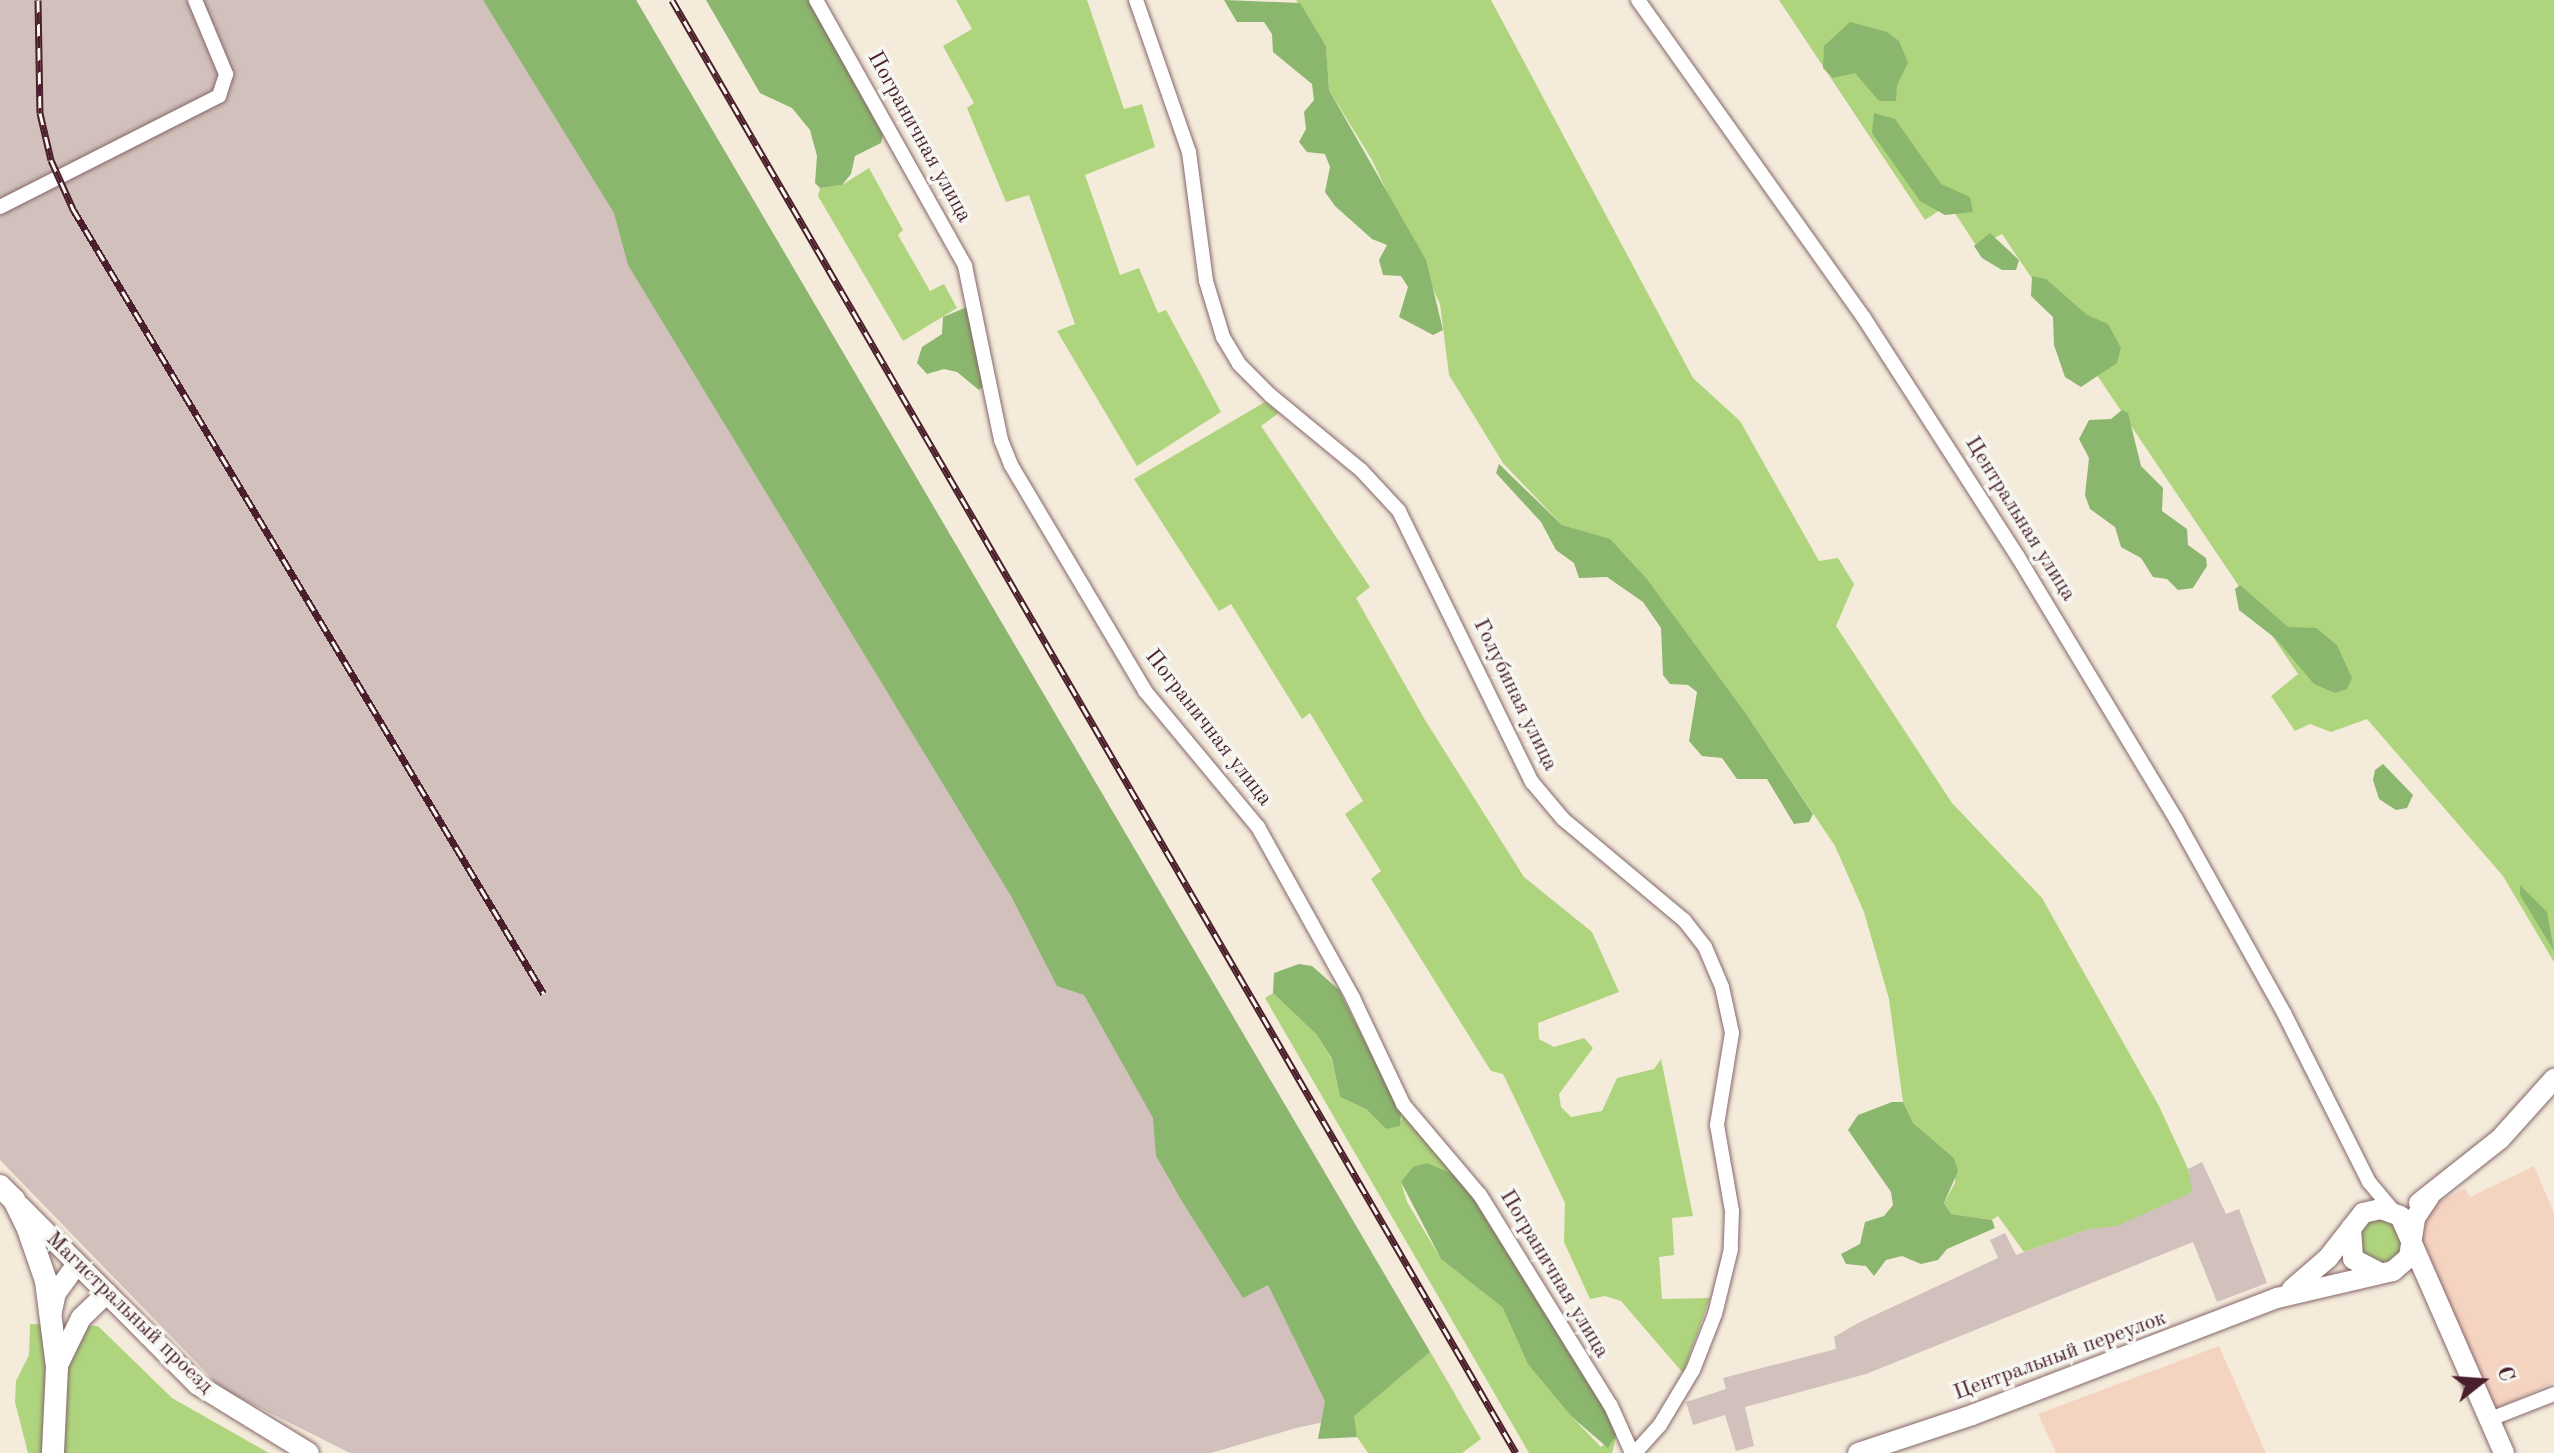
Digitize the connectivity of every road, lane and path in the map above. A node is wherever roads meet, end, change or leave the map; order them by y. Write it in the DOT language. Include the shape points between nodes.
graph roads {
  1 [pos="195,0"];
  2 [pos="816,0"];
  3 [pos="1136,0"];
  4 [pos="1638,0"];
  5 [pos="0,207"];
  6 [pos="2552,1085"];
  7 [pos="2369,1182"];
  8 [pos="7,1193"];
  9 [pos="2429,1197"];
  10 [pos="2393,1211"];
  11 [pos="2357,1221"];
  12 [pos="2413,1243"];
  13 [pos="77,1264"];
  14 [pos="2380,1273"];
  15 [pos="107,1293"];
  16 [pos="2277,1298"];
  17 [pos="2437,1308"];
  18 [pos="50,1322"];
  19 [pos="57,1367"];
  20 [pos="2554,1394"];
  21 [pos="2488,1420"];
  22 [pos="53,1453"];
  23 [pos="309,1453"];
  24 [pos="1633,1453"];
  25 [pos="1858,1453"];
  26 [pos="2504,1453"];
  1 -- 5 [label="street" via="226,74 219,96"];
  2 -- 24 [label="street, Пограничная улица" via="965,266 1004,452 1063,559 1145,691 1258,827 1353,998 1403,1104 1480,1195 1611,1406"];
  3 -- 24 [label="street, Голубиная улица" via="1163,65 1189,152 1206,281 1223,337 1239,364 1393,503 1538,791 1571,827 1684,920 1705,947 1722,987 1732,1033 1717,1125 1732,1211 1731,1249 1715,1314 1693,1370 1660,1425"];
  4 -- 7 [label="street, Центральная улица" via="1864,318 2018,557 2176,819"];
  6 -- 9 [label="main road" via="2500,1139"];
  7 -- 10 [label="street, Центральная улица"];
  7 -- 11 [label="street" via="2371,1200"];
  8 -- 13 [label="main road, Магистральный проезд"];
  8 -- 18 [label="main road" via="39,1255"];
  9 -- 10 [label="main road"];
  9 -- 12 [label="main road" via="2415,1218"];
  10 -- 11 [label="main road"];
  10 -- 12 [label="main road" via="2406,1221"];
  11 -- 14 [label="main road" via="2353,1259"];
  11 -- 16 [label="main road" via="2309,1277"];
  12 -- 14 [label="main road" via="2399,1267"];
  12 -- 17 [label="main road"];
  13 -- 15 [label="main road, Магистральный проезд"];
  13 -- 18 [label="main road" via="56,1293"];
  14 -- 16 [label="main road"];
  14 -- 17 [label="main road" via="2414,1281"];
  15 -- 19 [label="main road" via="81,1318"];
  15 -- 23 [label="main road, Магистральный проезд" via="198,1385"];
  16 -- 25 [label="main road, Центральный переулок"];
  17 -- 21 [label="main road"];
  18 -- 19 [label="main road"];
  19 -- 22 [label="main road"];
  20 -- 21 [label="street"];
  21 -- 26 [label="main road"];
}
